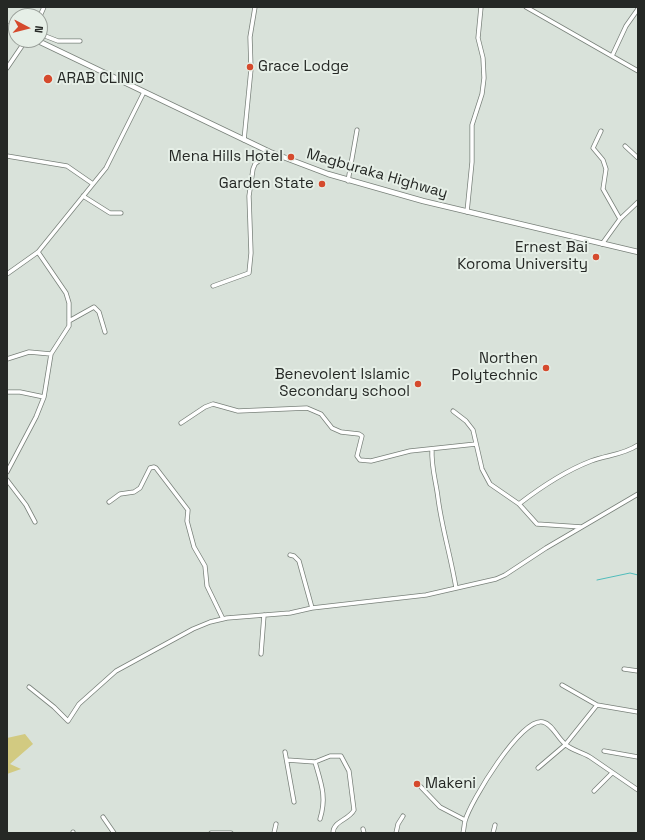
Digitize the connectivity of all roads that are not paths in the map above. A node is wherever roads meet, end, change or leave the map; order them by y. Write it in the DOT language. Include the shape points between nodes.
graph roads {
  1 [pos="255,7"];
  2 [pos="481,7"];
  3 [pos="526,7"];
  4 [pos="638,9"];
  5 [pos="48,37"];
  6 [pos="80,40"];
  7 [pos="48,46"];
  8 [pos="21,48"];
  9 [pos="612,56"];
  10 [pos="7,68"];
  11 [pos="638,71"];
  12 [pos="144,92"];
  13 [pos="357,130"];
  14 [pos="600,131"];
  15 [pos="244,140"];
  16 [pos="625,146"];
  17 [pos="270,152"];
  18 [pos="7,156"];
  19 [pos="638,158"];
  20 [pos="348,181"];
  21 [pos="93,184"];
  22 [pos="83,196"];
  23 [pos="638,202"];
  24 [pos="467,212"];
  25 [pos="122,213"];
  26 [pos="620,219"];
  27 [pos="602,244"];
  28 [pos="38,252"];
  29 [pos="638,252"];
  30 [pos="7,274"];
  31 [pos="213,286"];
  32 [pos="69,321"];
  33 [pos="105,332"];
  34 [pos="51,354"];
  35 [pos="7,359"];
  36 [pos="7,392"];
  37 [pos="44,397"];
  38 [pos="453,411"];
  39 [pos="181,423"];
  40 [pos="476,444"];
  41 [pos="638,445"];
  42 [pos="432,449"];
  43 [pos="9,460"];
  44 [pos="7,472"];
  45 [pos="7,480"];
  46 [pos="638,494"];
  47 [pos="109,502"];
  48 [pos="519,504"];
  49 [pos="35,522"];
  50 [pos="583,527"];
  51 [pos="290,555"];
  52 [pos="456,588"];
  53 [pos="312,608"];
  54 [pos="264,615"];
  55 [pos="223,619"];
  56 [pos="261,654"];
  57 [pos="624,669"];
  58 [pos="638,671"];
  59 [pos="562,685"];
  60 [pos="29,687"];
  61 [pos="597,705"];
  62 [pos="638,712"];
  63 [pos="565,745"];
  64 [pos="604,751"];
  65 [pos="285,752"];
  66 [pos="638,757"];
  67 [pos="287,760"];
  68 [pos="316,762"];
  69 [pos="538,768"];
  70 [pos="612,773"];
  71 [pos="420,786"];
  72 [pos="638,790"];
  73 [pos="594,791"];
  74 [pos="294,802"];
  75 [pos="102,816"];
  76 [pos="403,816"];
  77 [pos="320,819"];
  78 [pos="465,820"];
  79 [pos="276,824"];
  80 [pos="495,825"];
  81 [pos="114,833"];
  82 [pos="211,833"];
  83 [pos="231,833"];
  84 [pos="274,833"];
  85 [pos="333,833"];
  86 [pos="396,833"];
  87 [pos="463,833"];
  88 [pos="494,833"];
  1 -- 15 [label="street" via="250,37 251,69"];
  2 -- 24 [label="street" via="478,38 483,58 484,84 472,125 472,162"];
  3 -- 9 [label="street"];
  4 -- 9 [label="street" via="626,26"];
  5 -- 6 [label="street" via="58,41"];
  7 -- 12 [label="main road, Magburaka Highway"];
  8 -- 10 [label="street"];
  9 -- 11 [label="street"];
  12 -- 15 [label="main road, Magburaka Highway"];
  12 -- 21 [label="street" via="106,168"];
  13 -- 20 [label="street"];
  14 -- 26 [label="street" via="593,148 603,160 606,174 603,189"];
  15 -- 17 [label="main road, Magburaka Highway"];
  16 -- 19 [label="street"];
  17 -- 20 [label="main road, Magburaka Highway"];
  17 -- 31 [label="street" via="255,164 253,169 249,196 249,273"];
  18 -- 21 [label="street" via="67,166"];
  20 -- 24 [label="main road, Magburaka Highway"];
  21 -- 22 [label="street"];
  22 -- 25 [label="street" via="110,212"];
  22 -- 28 [label="street"];
  23 -- 26 [label="street"];
  24 -- 27 [label="main road, Magburaka Highway"];
  26 -- 27 [label="street"];
  27 -- 29 [label="main road, Magburaka Highway"];
  28 -- 30 [label="street"];
  28 -- 32 [label="street" via="66,293"];
  32 -- 33 [label="street" via="94,307 99,312"];
  32 -- 34 [label="street" via="64,335"];
  34 -- 35 [label="street" via="29,352"];
  34 -- 37 [label="street"];
  36 -- 37 [label="street"];
  37 -- 43 [label="street" via="26,438"];
  38 -- 40 [label="street" via="470,424"];
  39 -- 42 [label="street" via="214,404 238,411 307,408 321,414 332,428 362,436 357,456 360,460 371,461 410,451"];
  40 -- 42 [label="street"];
  40 -- 48 [label="street" via="482,469 490,484"];
  41 -- 48 [label="street" via="624,452 589,461 566,472"];
  42 -- 52 [label="street" via="440,514"];
  43 -- 44 [label="street"];
  45 -- 49 [label="street"];
  46 -- 50 [label="street"];
  47 -- 55 [label="street" via="120,494 134,492 140,488 150,468 156,468 188,510 187,521 194,547 205,566 207,586"];
  48 -- 50 [label="street" via="537,524"];
  50 -- 52 [label="street" via="506,575"];
  51 -- 53 [label="street" via="299,561"];
  52 -- 53 [label="street" via="426,595"];
  53 -- 54 [label="street"];
  54 -- 55 [label="street"];
  54 -- 56 [label="street"];
  55 -- 60 [label="street" via="193,629 116,671 79,704 68,721"];
  57 -- 58 [label="street"];
  59 -- 61 [label="street"];
  61 -- 62 [label="street"];
  61 -- 63 [label="street"];
  63 -- 69 [label="street"];
  63 -- 70 [label="street"];
  63 -- 78 [label="street" via="548,724 542,721 528,727 503,754"];
  64 -- 66 [label="street"];
  65 -- 67 [label="street"];
  67 -- 68 [label="street"];
  67 -- 74 [label="street"];
  68 -- 77 [label="street" via="324,797"];
  68 -- 85 [label="street" via="330,756 341,756 349,771 354,810 336,825"];
  70 -- 72 [label="street"];
  70 -- 73 [label="street"];
  71 -- 78 [label="street" via="440,807"];
  75 -- 81 [label="street"];
  76 -- 86 [label="street"];
  78 -- 87 [label="street"];
  79 -- 84 [label="street"];
  80 -- 88 [label="street"];
  82 -- 83 [label="street"];
}
